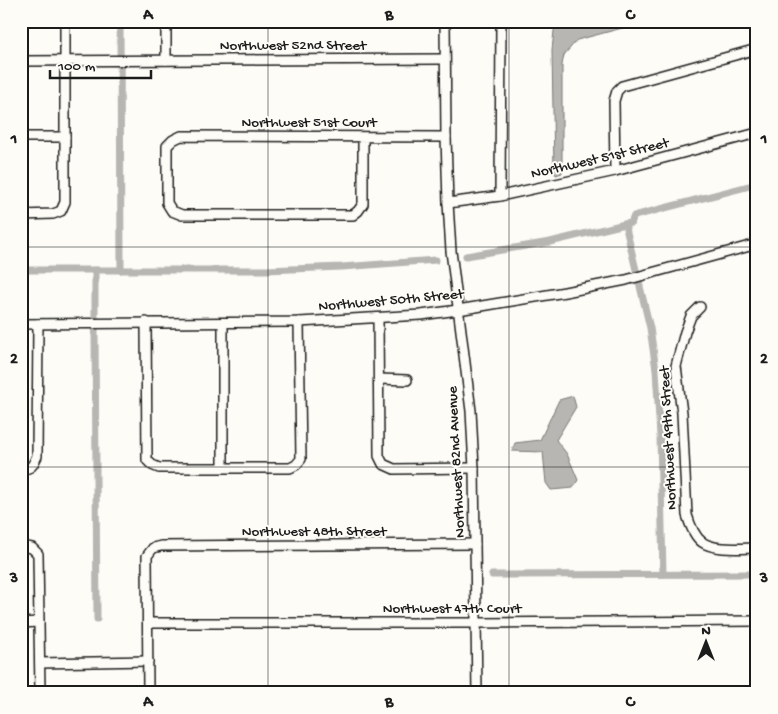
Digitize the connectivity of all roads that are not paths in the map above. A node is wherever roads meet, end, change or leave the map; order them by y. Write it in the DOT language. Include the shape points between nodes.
graph roads {
  1 [pos="65,21"];
  2 [pos="166,21"];
  3 [pos="445,21"];
  4 [pos="501,21"];
  5 [pos="757,49"];
  6 [pos="445,59"];
  7 [pos="166,60"];
  8 [pos="21,61"];
  9 [pos="65,61"];
  10 [pos="757,133"];
  11 [pos="21,137"];
  12 [pos="65,137"];
  13 [pos="363,137"];
  14 [pos="446,137"];
  15 [pos="615,172"];
  16 [pos="500,196"];
  17 [pos="448,203"];
  18 [pos="21,214"];
  19 [pos="757,244"];
  20 [pos="700,308"];
  21 [pos="458,310"];
  22 [pos="378,318"];
  23 [pos="146,322"];
  24 [pos="299,322"];
  25 [pos="223,323"];
  26 [pos="21,324"];
  27 [pos="38,324"];
  28 [pos="378,379"];
  29 [pos="407,380"];
  30 [pos="223,467"];
  31 [pos="474,468"];
  32 [pos="21,469"];
  33 [pos="475,544"];
  34 [pos="21,546"];
  35 [pos="757,548"];
  36 [pos="757,621"];
  37 [pos="39,622"];
  38 [pos="21,623"];
  39 [pos="148,623"];
  40 [pos="476,623"];
  41 [pos="148,661"];
  42 [pos="40,663"];
  43 [pos="40,693"];
  44 [pos="148,693"];
  45 [pos="477,693"];
  1 -- 9 [label="street"];
  2 -- 7 [label="street"];
  3 -- 6 [label="street, Northwest 82nd Avenue"];
  4 -- 16 [label="street"];
  5 -- 15 [label="street" via="617,90 614,101"];
  6 -- 7 [label="street, Northwest 52nd Street"];
  6 -- 14 [label="street, Northwest 82nd Avenue"];
  7 -- 9 [label="street, Northwest 52nd Street"];
  8 -- 9 [label="street, Northwest 52nd Street"];
  9 -- 12 [label="street"];
  10 -- 15 [label="street, Northwest 51st Street"];
  11 -- 12 [label="street"];
  12 -- 18 [label="street" via="66,202 61,211"];
  13 -- 13 [label="street, Northwest 51st Court" via="181,136 167,146 167,203 172,211 182,215 353,215 363,204"];
  13 -- 14 [label="street, Northwest 51st Court"];
  14 -- 17 [label="street, Northwest 82nd Avenue"];
  15 -- 16 [label="street, Northwest 51st Street"];
  16 -- 17 [label="street, Northwest 51st Street"];
  17 -- 21 [label="street, Northwest 82nd Avenue"];
  19 -- 21 [label="street, Northwest 50th Street" via="632,278"];
  20 -- 35 [label="street, Northwest 49th Street" via="691,316 676,366 682,413 687,515 692,530 702,542 719,548"];
  21 -- 22 [label="street, Northwest 50th Street"];
  21 -- 31 [label="street, Northwest 82nd Avenue" via="471,412"];
  22 -- 24 [label="street, Northwest 50th Street"];
  22 -- 28 [label="street"];
  23 -- 25 [label="street, Northwest 50th Street"];
  23 -- 27 [label="street, Northwest 50th Street"];
  23 -- 30 [label="street" via="147,460 159,468"];
  24 -- 25 [label="street, Northwest 50th Street"];
  24 -- 30 [label="street" via="301,459 290,468"];
  25 -- 30 [label="street"];
  26 -- 27 [label="street, Northwest 50th Street"];
  27 -- 32 [label="street" via="37,456 34,465"];
  28 -- 29 [label="street"];
  28 -- 31 [label="street" via="379,456 383,464 394,469"];
  31 -- 33 [label="street, Northwest 82nd Avenue"];
  33 -- 39 [label="street, Northwest 48th Street" via="152,548 147,556"];
  33 -- 40 [label="street, Northwest 82nd Avenue"];
  34 -- 37 [label="street" via="32,548 38,554"];
  36 -- 40 [label="street, Northwest 47th Court"];
  37 -- 38 [label="street"];
  37 -- 42 [label="street"];
  39 -- 40 [label="street, Northwest 47th Court"];
  39 -- 41 [label="street"];
  40 -- 45 [label="street, Northwest 82nd Avenue"];
  41 -- 42 [label="street"];
  41 -- 44 [label="street"];
  42 -- 43 [label="street"];
}
